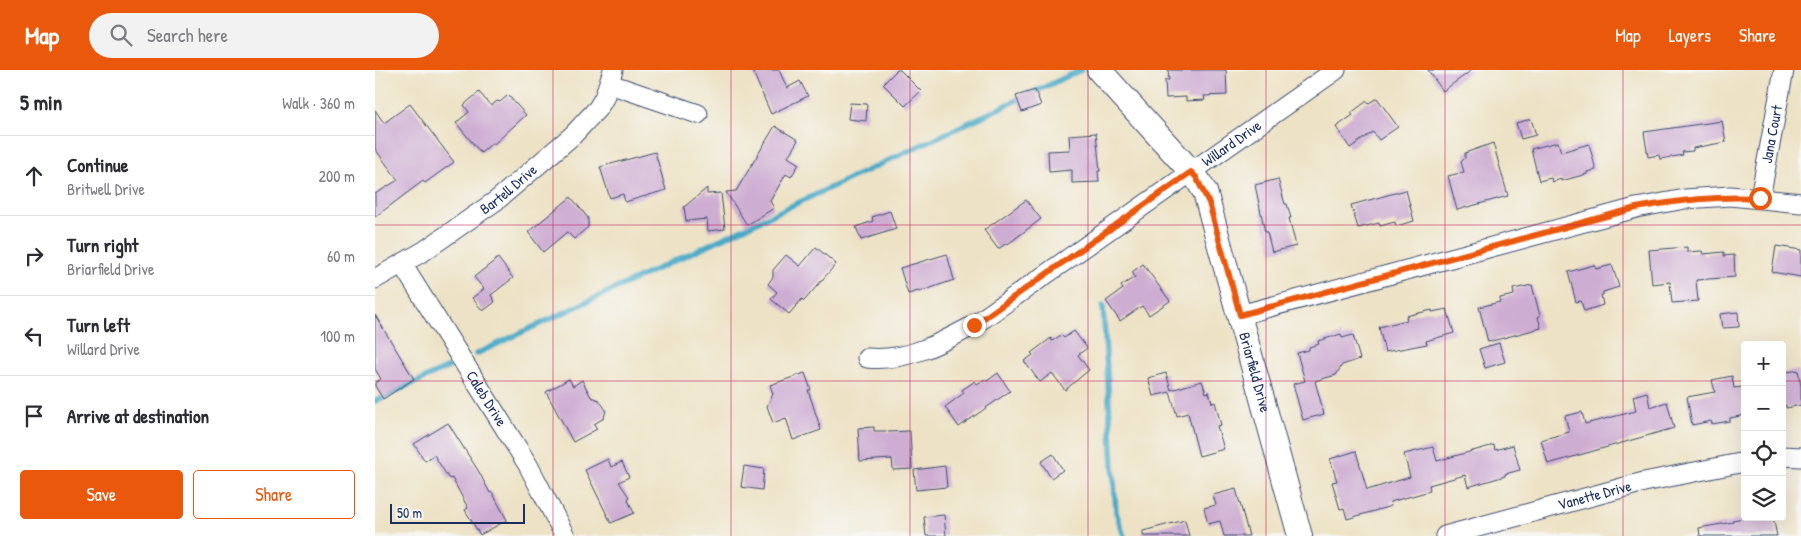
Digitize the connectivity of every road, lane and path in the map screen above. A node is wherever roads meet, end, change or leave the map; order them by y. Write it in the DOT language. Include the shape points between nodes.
graph roads {
  1 [pos="1099,70"];
  2 [pos="1336,70"];
  3 [pos="1784,70"];
  4 [pos="611,77"];
  5 [pos="699,114"];
  6 [pos="1191,172"];
  7 [pos="1760,198"];
  8 [pos="1801,204"];
  9 [pos="402,264"];
  10 [pos="375,279"];
  11 [pos="1240,315"];
  12 [pos="867,358"];
  13 [pos="1786,456"];
  14 [pos="1801,457"];
  15 [pos="1741,463"];
  16 [pos="565,536"];
  17 [pos="1300,536"];
  18 [pos="1445,536"];
  1 -- 6 [label="street, Briarfield Drive"];
  2 -- 6 [label="street, Willard Drive"];
  3 -- 7 [label="street, Jana Court"];
  4 -- 5 [label="street"];
  4 -- 9 [label="street, Bartell Drive" via="605,98 573,135 497,200"];
  6 -- 11 [label="street, Briarfield Drive" via="1209,203"];
  6 -- 12 [label="street, Willard Drive" via="974,325 913,353 879,360"];
  7 -- 8 [label="street"];
  7 -- 11 [label="street" via="1685,199 1636,208"];
  9 -- 10 [label="street, Bartell Drive"];
  9 -- 16 [label="street, Caleb Drive" via="528,465"];
  11 -- 17 [label="street, Briarfield Drive"];
  13 -- 14 [label="street"];
  15 -- 18 [label="street, Vanette Drive" via="1644,482"];
}
